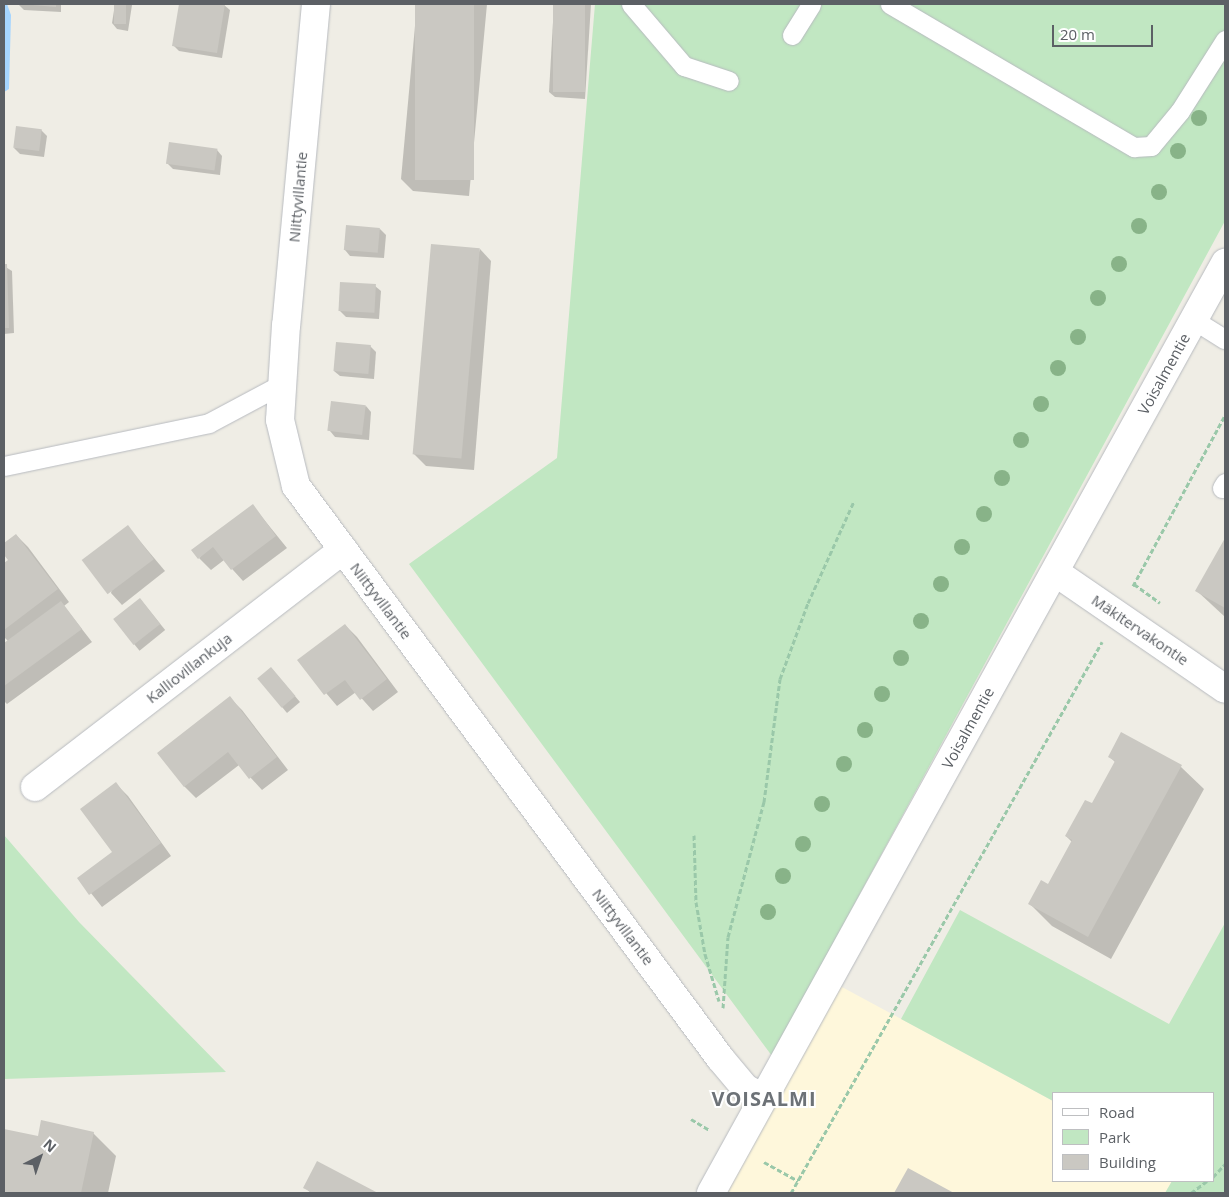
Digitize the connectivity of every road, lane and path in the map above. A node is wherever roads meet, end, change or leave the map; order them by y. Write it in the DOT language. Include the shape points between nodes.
graph roads {
  1 [pos="316,4"];
  2 [pos="631,4"];
  3 [pos="811,4"];
  4 [pos="890,4"];
  5 [pos="792,35"];
  6 [pos="1225,40"];
  7 [pos="729,81"];
  8 [pos="1225,263"];
  9 [pos="1194,320"];
  10 [pos="1225,339"];
  11 [pos="282,384"];
  12 [pos="1225,416"];
  13 [pos="4,466"];
  14 [pos="854,501"];
  15 [pos="343,550"];
  16 [pos="1055,572"];
  17 [pos="1117,614"];
  18 [pos="1225,689"];
  19 [pos="35,787"];
  20 [pos="694,835"];
  21 [pos="764,1098"];
  22 [pos="1225,1164"];
  23 [pos="1214,1176"];
  24 [pos="1206,1182"];
  25 [pos="712,1193"];
  26 [pos="791,1193"];
  27 [pos="1191,1193"];
  1 -- 11 [label="street, Niittyvillantie"];
  2 -- 7 [label="lane" via="684,66"];
  3 -- 5 [label="lane"];
  4 -- 6 [label="lane" via="1134,147 1151,146 1180,111"];
  8 -- 9 [label="street, Voisalmentie"];
  9 -- 10 [label="lane"];
  9 -- 16 [label="street, Voisalmentie"];
  11 -- 13 [label="lane" via="209,423"];
  11 -- 15 [label="street, Niittyvillantie" via="280,420 296,486"];
  12 -- 17 [label="path"];
  14 -- 20 [label="path" via="808,603 780,679 764,802 728,937 723,1016 705,954 696,902"];
  15 -- 19 [label="street, Kalliovillankuja"];
  15 -- 21 [label="street, Niittyvillantie" via="720,1058 745,1088"];
  16 -- 17 [label="street, Mäkitervakontie"];
  16 -- 21 [label="street, Voisalmentie"];
  17 -- 18 [label="street, Mäkitervakontie"];
  17 -- 26 [label="path"];
  21 -- 25 [label="street, Voisalmentie"];
  22 -- 23 [label="path"];
  24 -- 27 [label="path"];
}
